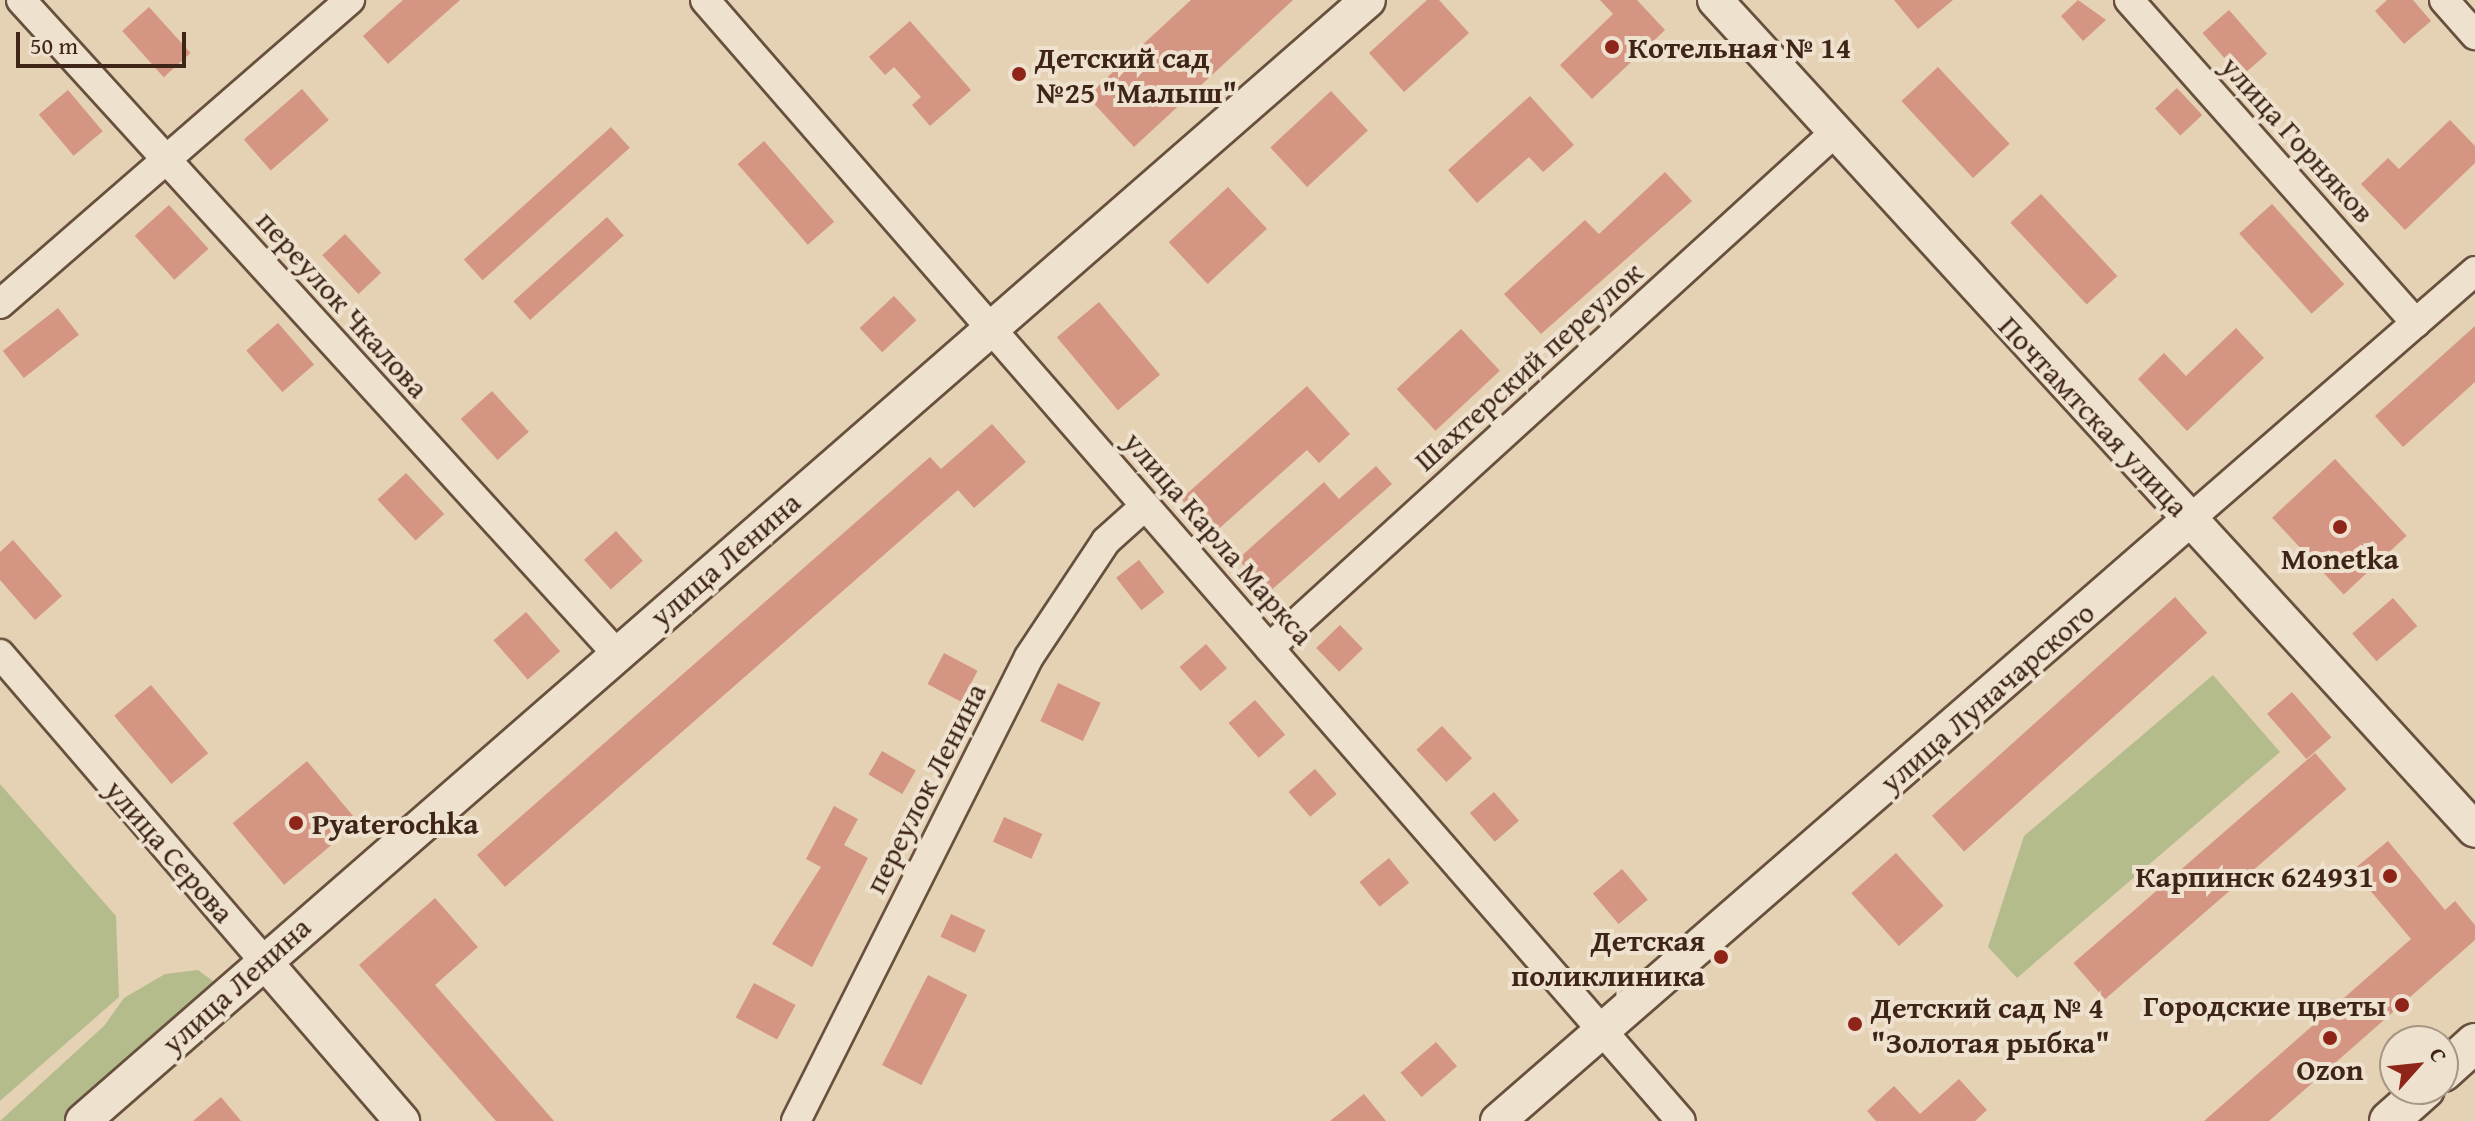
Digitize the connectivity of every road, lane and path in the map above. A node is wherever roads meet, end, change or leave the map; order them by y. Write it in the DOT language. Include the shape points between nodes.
graph roads {
  1 [pos="21,0"];
  2 [pos="350,0"];
  3 [pos="705,0"];
  4 [pos="1368,0"];
  5 [pos="1715,0"];
  6 [pos="2129,0"];
  7 [pos="2444,0"];
  8 [pos="2475,35"];
  9 [pos="1833,134"];
  10 [pos="168,162"];
  11 [pos="2475,271"];
  12 [pos="0,304"];
  13 [pos="2416,323"];
  14 [pos="992,330"];
  15 [pos="1145,506"];
  16 [pos="2190,519"];
  17 [pos="1269,648"];
  18 [pos="616,653"];
  19 [pos="0,654"];
  20 [pos="2475,830"];
  21 [pos="263,960"];
  22 [pos="1602,1031"];
  23 [pos="2475,1043"];
  24 [pos="2459,1058"];
  25 [pos="2407,1105"];
  26 [pos="83,1121"];
  27 [pos="402,1121"];
  28 [pos="796,1121"];
  29 [pos="1498,1121"];
  30 [pos="1681,1121"];
  31 [pos="2389,1121"];
  1 -- 10 [label="street, переулок Чкалова"];
  2 -- 10 [label="street"];
  3 -- 14 [label="street, улица Карла Маркса"];
  4 -- 14 [label="street, улица Ленина"];
  5 -- 9 [label="street, Почтамтская улица"];
  6 -- 13 [label="street, улица Горняков"];
  7 -- 8 [label="street"];
  9 -- 16 [label="street, Почтамтская улица"];
  9 -- 17 [label="street, Шахтерский переулок"];
  10 -- 12 [label="street"];
  10 -- 18 [label="street, переулок Чкалова"];
  11 -- 13 [label="street, улица Луначарского"];
  13 -- 16 [label="street, улица Луначарского"];
  14 -- 15 [label="street, улица Карла Маркса"];
  14 -- 18 [label="street, улица Ленина"];
  15 -- 17 [label="street, улица Карла Маркса"];
  15 -- 28 [label="street, переулок Ленина" via="1106,541 1029,657"];
  16 -- 20 [label="street, Почтамтская улица"];
  16 -- 22 [label="street, улица Луначарского"];
  17 -- 22 [label="street, улица Карла Маркса"];
  18 -- 21 [label="street, улица Ленина"];
  19 -- 21 [label="street, улица Серова"];
  21 -- 26 [label="street, улица Ленина"];
  21 -- 27 [label="street, улица Серова"];
  22 -- 29 [label="street, улица Луначарского"];
  22 -- 30 [label="street, улица Карла Маркса"];
  23 -- 24 [label="main road"];
  25 -- 31 [label="main road"];
}
